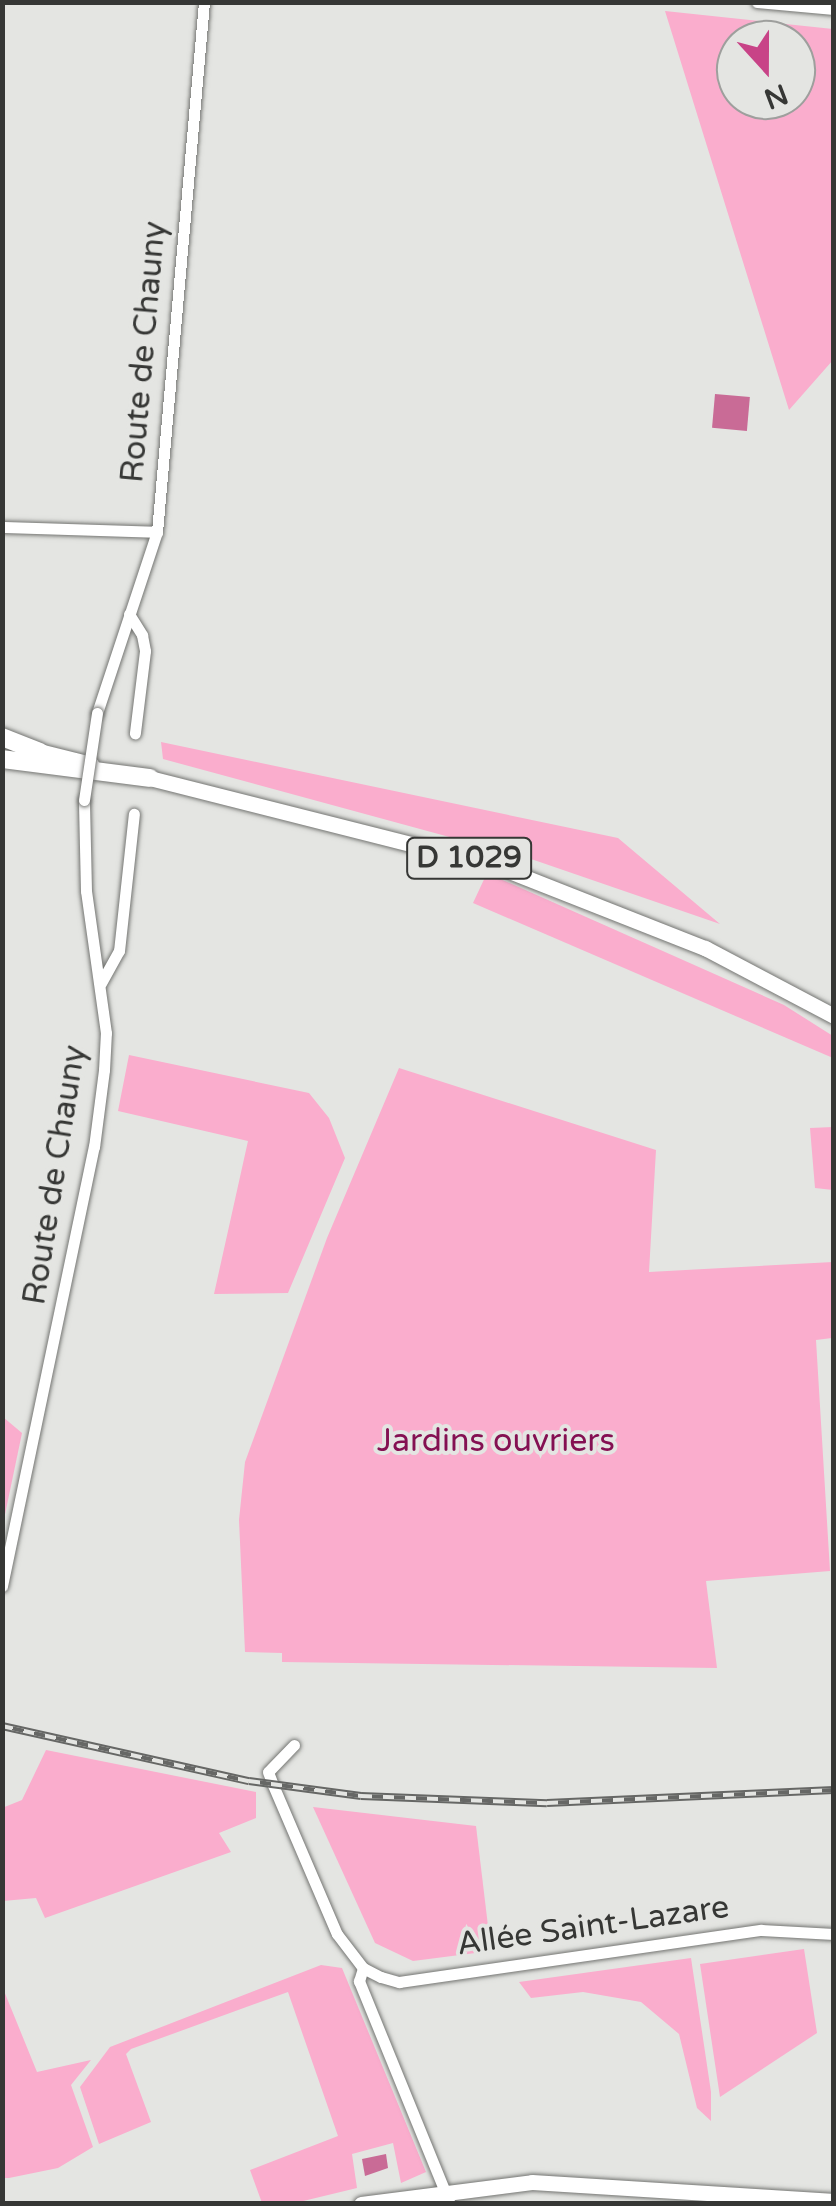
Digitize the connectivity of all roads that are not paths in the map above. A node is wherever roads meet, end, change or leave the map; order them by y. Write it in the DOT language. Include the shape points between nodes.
graph roads {
  1 [pos="204,2"];
  2 [pos="757,2"];
  3 [pos="834,8"];
  4 [pos="2,527"];
  5 [pos="157,532"];
  6 [pos="129,614"];
  7 [pos="135,733"];
  8 [pos="2,740"];
  9 [pos="40,752"];
  10 [pos="2,759"];
  11 [pos="150,778"];
  12 [pos="134,814"];
  13 [pos="100,982"];
  14 [pos="834,1016"];
  15 [pos="2,1586"];
  16 [pos="294,1745"];
  17 [pos="830,1930"];
  18 [pos="362,1968"];
  19 [pos="447,2197"];
  20 [pos="834,2201"];
  21 [pos="361,2204"];
  1 -- 5 [label="street, Route de Chauny"];
  2 -- 3 [label="street"];
  4 -- 5 [label="street"];
  5 -- 6 [label="street, Route de Chauny"];
  6 -- 7 [label="street" via="145,651"];
  6 -- 13 [label="street, Route de Chauny, bridge" via="97,713 84,800 86,891"];
  8 -- 9 [label="highway"];
  9 -- 11 [label="main road, D 1029"];
  10 -- 11 [label="highway"];
  11 -- 14 [label="main road, D 1029" via="512,871 704,948"];
  12 -- 13 [label="street" via="119,951"];
  13 -- 15 [label="street, Route de Chauny" via="106,1033 94,1146"];
  16 -- 18 [label="street" via="268,1772 337,1934"];
  17 -- 18 [label="street, Allée Saint-Lazare" via="761,1930 399,1982"];
  18 -- 19 [label="street" via="359,1981"];
  19 -- 20 [label="main road" via="532,2182"];
  19 -- 21 [label="main road"];
}
